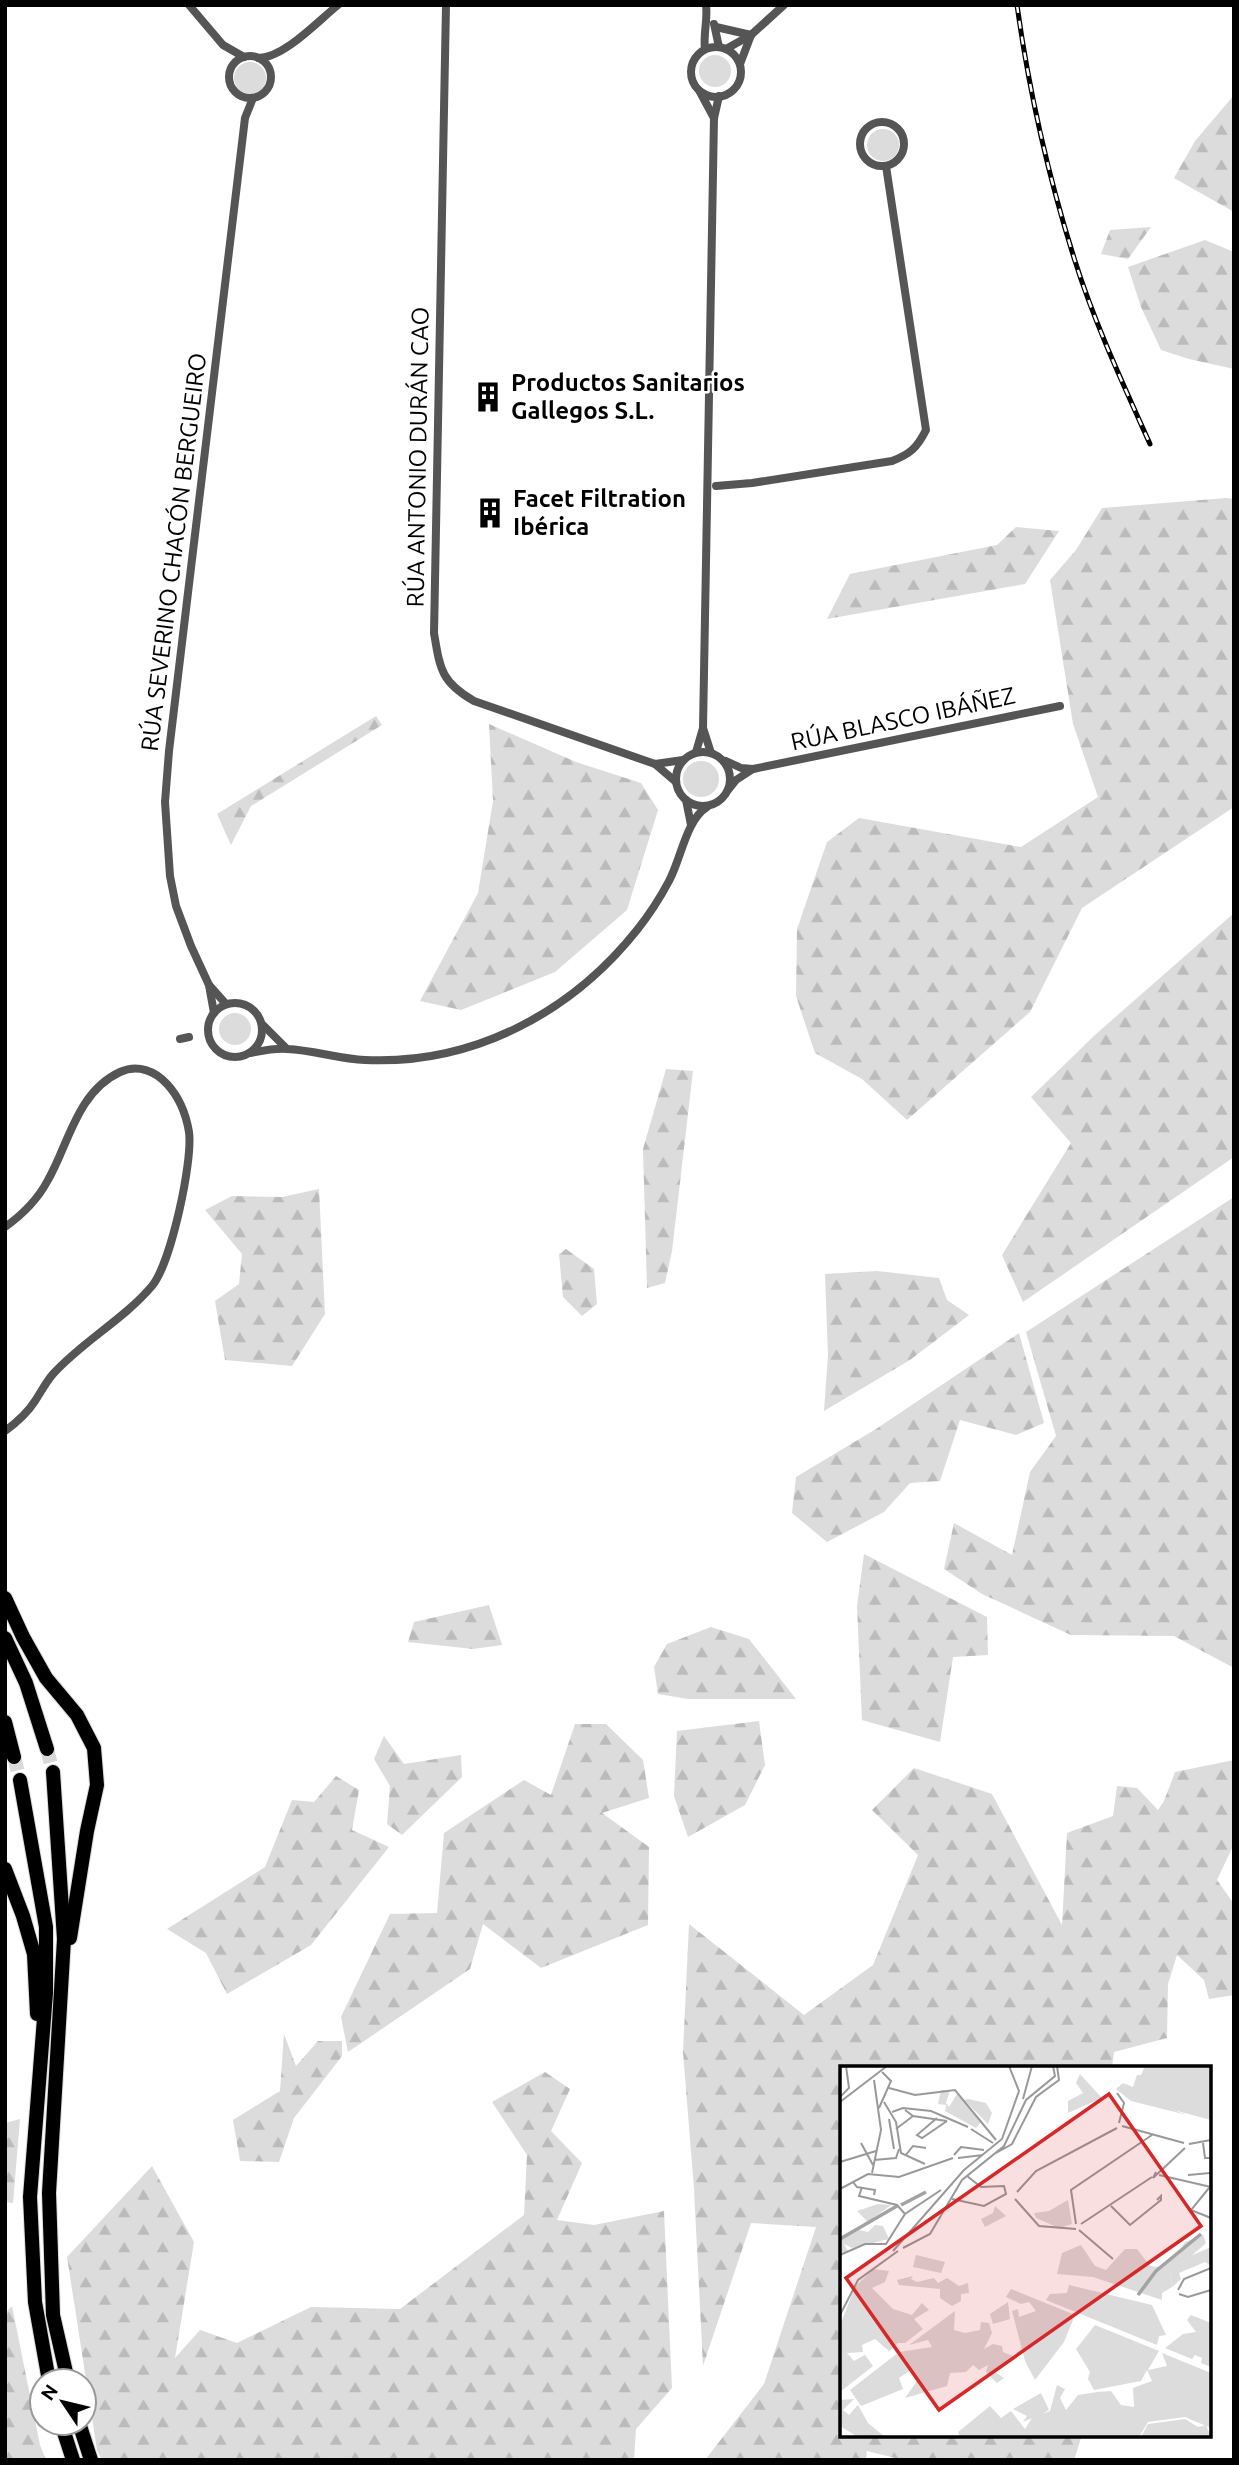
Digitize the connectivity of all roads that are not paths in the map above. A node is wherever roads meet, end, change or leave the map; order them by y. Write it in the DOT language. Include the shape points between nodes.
graph roads {
  1 [pos="189,5"];
  2 [pos="338,5"];
  3 [pos="446,5"];
  4 [pos="706,5"];
  5 [pos="784,5"];
  6 [pos="708,16"];
  7 [pos="716,27"];
  8 [pos="751,35"];
  9 [pos="223,45"];
  10 [pos="722,48"];
  11 [pos="705,49"];
  12 [pos="282,51"];
  13 [pos="244,57"];
  14 [pos="259,58"];
  15 [pos="740,64"];
  16 [pos="232,66"];
  17 [pos="271,72"];
  18 [pos="699,91"];
  19 [pos="238,95"];
  20 [pos="719,96"];
  21 [pos="253,99"];
  22 [pos="245,118"];
  23 [pos="714,118"];
  24 [pos="886,166"];
  25 [pos="716,486"];
  26 [pos="1060,706"];
  27 [pos="703,728"];
  28 [pos="696,752"];
  29 [pos="711,753"];
  30 [pos="721,758"];
  31 [pos="683,760"];
  32 [pos="655,764"];
  33 [pos="753,769"];
  34 [pos="676,782"];
  35 [pos="728,790"];
  36 [pos="685,800"];
  37 [pos="707,807"];
  38 [pos="691,825"];
  39 [pos="209,985"];
  40 [pos="226,1004"];
  41 [pos="214,1013"];
  42 [pos="262,1024"];
  43 [pos="286,1048"];
  44 [pos="250,1053"];
  45 [pos="5,1227"];
  46 [pos="5,1431"];
  47 [pos="5,1598"];
  48 [pos="5,1638"];
  49 [pos="5,1722"];
  50 [pos="47,1749"];
  51 [pos="15,1757"];
  52 [pos="53,1772"];
  53 [pos="20,1780"];
  54 [pos="5,1869"];
  55 [pos="64,1978"];
  56 [pos="42,2056"];
  57 [pos="47,2367"];
  58 [pos="65,2367"];
  59 [pos="66,2437"];
  60 [pos="84,2437"];
  61 [pos="73,2460"];
  62 [pos="91,2460"];
  1 -- 9 [label="street"];
  2 -- 12 [label="street"];
  3 -- 32 [label="street, RÚA ANTONIO DURÁN CAO" via="434,633 439,663 450,685 474,701"];
  4 -- 6 [label="street"];
  5 -- 8 [label="street"];
  6 -- 7 [label="street"];
  6 -- 11 [label="street"];
  7 -- 8 [label="street"];
  7 -- 10 [label="street"];
  8 -- 10 [label="street"];
  8 -- 15 [label="street"];
  9 -- 13 [label="street"];
  9 -- 16 [label="street"];
  10 -- 11 [label="street"];
  10 -- 15 [label="street" via="732,52"];
  11 -- 18 [label="street" via="692,65 692,79"];
  12 -- 14 [label="street"];
  12 -- 17 [label="street"];
  13 -- 14 [label="street"];
  13 -- 16 [label="street"];
  14 -- 17 [label="street"];
  15 -- 20 [label="street" via="737,85"];
  16 -- 19 [label="street" via="230,85"];
  17 -- 21 [label="street" via="266,92"];
  18 -- 20 [label="street"];
  18 -- 23 [label="street"];
  19 -- 21 [label="street"];
  19 -- 22 [label="street, RÚA SEVERINO CHACÓN BERGUEIRO"];
  20 -- 23 [label="street"];
  21 -- 22 [label="street, RÚA SEVERINO CHACÓN BERGUEIRO"];
  22 -- 39 [label="street, RÚA SEVERINO CHACÓN BERGUEIRO" via="165,802 176,906"];
  23 -- 27 [label="street"];
  24 -- 24 [label="street" via="898,159 904,140 895,126 884,122 863,134 862,150 869,162"];
  24 -- 25 [label="street" via="926,430 919,445 892,461"];
  26 -- 33 [label="street, RÚA BLASCO IBÁÑEZ"];
  27 -- 28 [label="street"];
  27 -- 29 [label="street"];
  28 -- 29 [label="street"];
  28 -- 31 [label="street"];
  29 -- 30 [label="street"];
  30 -- 33 [label="street"];
  30 -- 35 [label="street" via="730,773"];
  31 -- 32 [label="street, RÚA ANTONIO DURÁN CAO"];
  31 -- 34 [label="street"];
  32 -- 34 [label="street, RÚA ANTONIO DURÁN CAO"];
  33 -- 35 [label="street, RÚA BLASCO IBÁÑEZ"];
  34 -- 36 [label="street"];
  35 -- 37 [label="street"];
  36 -- 37 [label="street"];
  36 -- 38 [label="street"];
  37 -- 38 [label="street"];
  38 -- 43 [label="street" via="670,880 639,928 584,986 530,1023 461,1049 400,1060 337,1058"];
  39 -- 40 [label="street, RÚA SEVERINO CHACÓN BERGUEIRO"];
  39 -- 41 [label="street, RÚA SEVERINO CHACÓN BERGUEIRO"];
  40 -- 41 [label="street"];
  40 -- 42 [label="street" via="244,1004"];
  41 -- 44 [label="street" via="208,1032 216,1049 236,1057"];
  42 -- 43 [label="street"];
  42 -- 44 [label="street" via="260,1040"];
  43 -- 44 [label="street"];
  45 -- 46 [label="street" via="47,1183 82,1105 102,1083 135,1068 162,1079 175,1093 189,1135 187,1165 169,1252 154,1283 132,1308 51,1376 33,1404"];
  47 -- 55 [label="highway" via="46,1678 77,1715 95,1756 96,1793"];
  48 -- 50 [label="highway" via="26,1683"];
  49 -- 51 [label="highway"];
  52 -- 55 [label="highway"];
  53 -- 56 [label="highway" via="46,1927"];
  54 -- 56 [label="highway" via="34,1954"];
  55 -- 58 [label="highway" via="49,2193 54,2315"];
  56 -- 57 [label="highway" via="30,2197 35,2302"];
  59 -- 61 [label="highway"];
  60 -- 62 [label="highway"];
}
